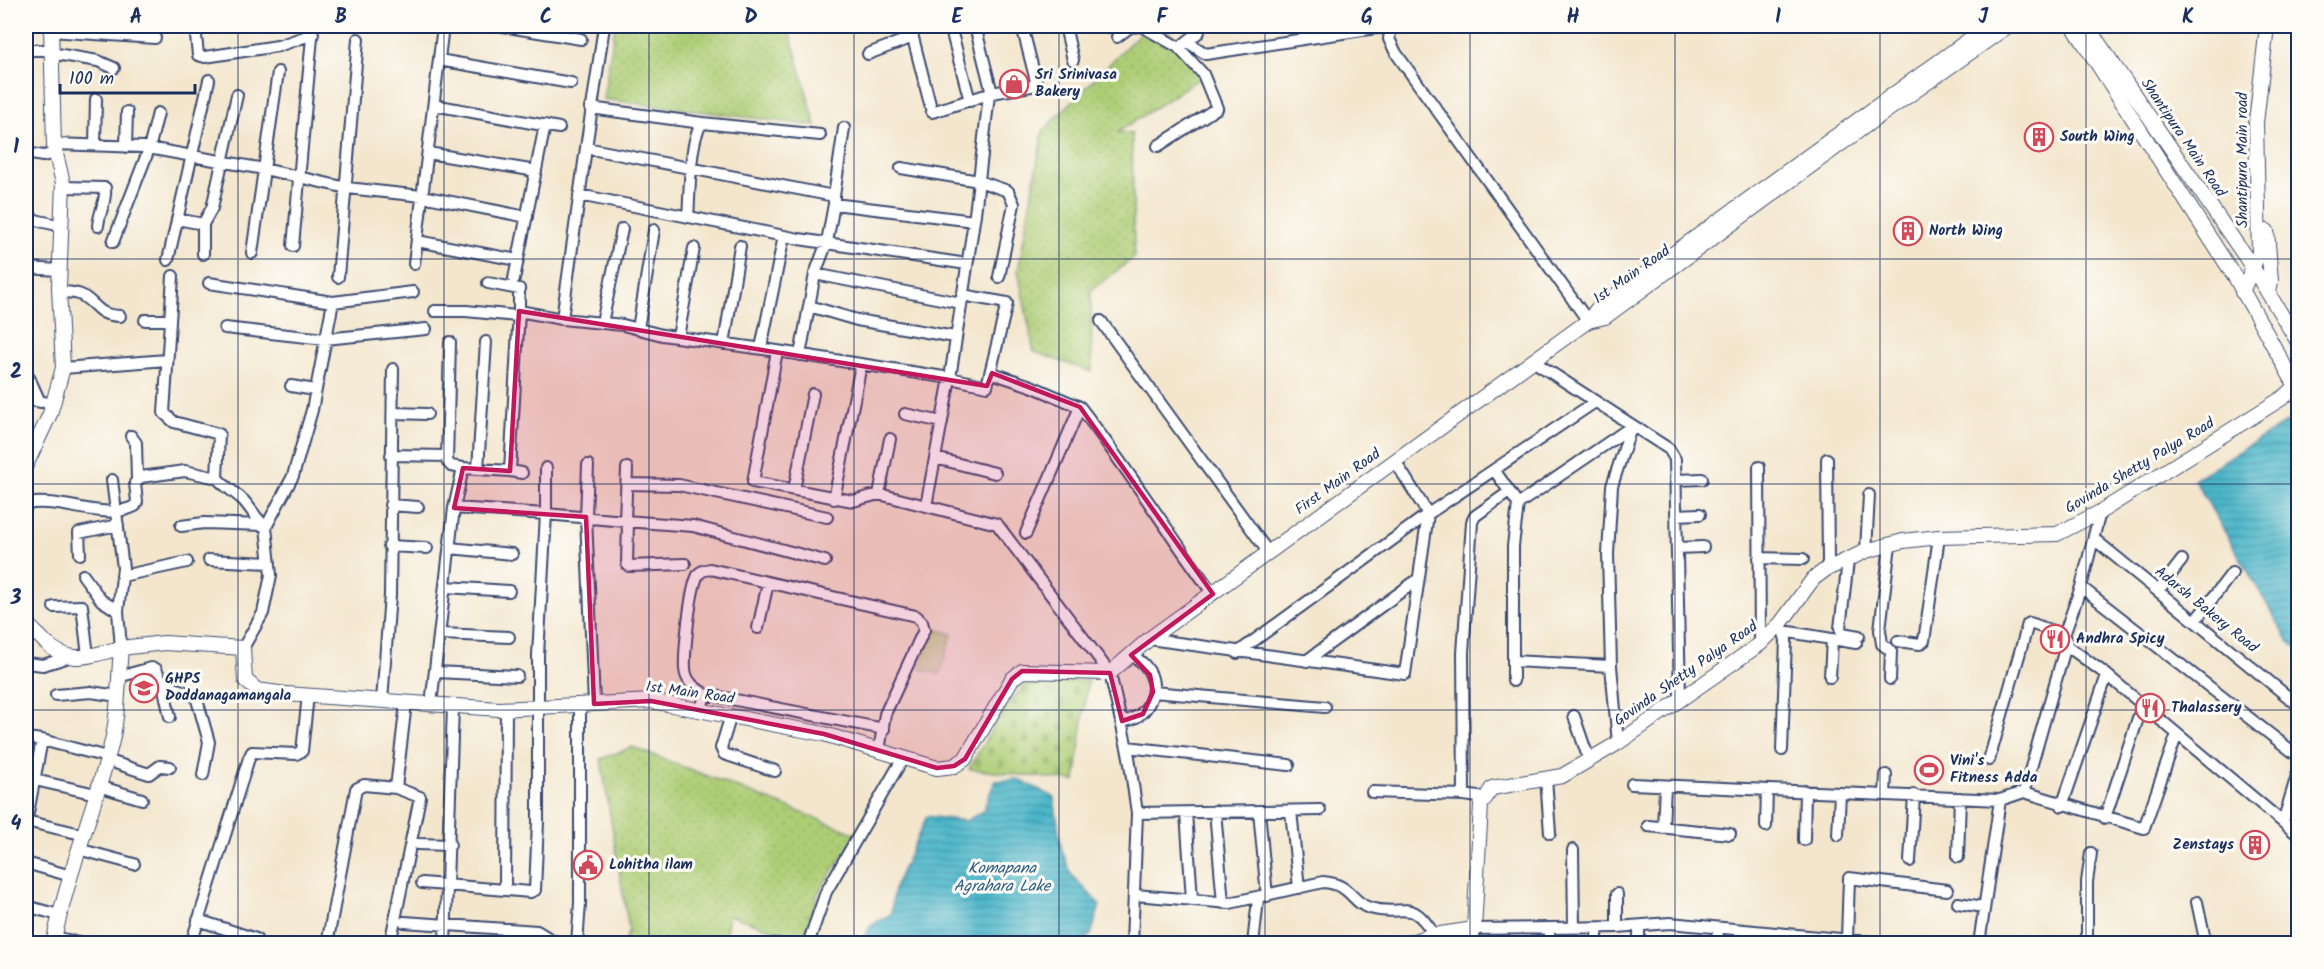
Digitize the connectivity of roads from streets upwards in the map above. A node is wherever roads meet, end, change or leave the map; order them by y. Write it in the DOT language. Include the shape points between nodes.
graph roads {
  1 [pos="195,26"];
  2 [pos="442,26"];
  3 [pos="502,26"];
  4 [pos="604,26"];
  5 [pos="910,26"];
  6 [pos="950,26"];
  7 [pos="975,26"];
  8 [pos="1022,26"];
  9 [pos="1065,26"];
  10 [pos="1390,26"];
  11 [pos="1988,26"];
  12 [pos="2008,26"];
  13 [pos="2073,26"];
  14 [pos="2088,26"];
  15 [pos="2267,26"];
  16 [pos="2276,26"];
  17 [pos="51,28"];
  18 [pos="1199,29"];
  19 [pos="313,30"];
  20 [pos="913,37"];
  21 [pos="1117,37"];
  22 [pos="155,38"];
  23 [pos="358,39"];
  24 [pos="581,39"];
  25 [pos="1184,45"];
  26 [pos="26,50"];
  27 [pos="1204,51"];
  28 [pos="50,52"];
  29 [pos="868,54"];
  30 [pos="439,60"];
  31 [pos="1073,60"];
  32 [pos="114,68"];
  33 [pos="278,72"];
  34 [pos="208,80"];
  35 [pos="571,83"];
  36 [pos="991,94"];
  37 [pos="237,95"];
  38 [pos="96,99"];
  39 [pos="970,101"];
  40 [pos="434,105"];
  41 [pos="590,108"];
  42 [pos="127,112"];
  43 [pos="158,113"];
  44 [pos="702,123"];
  45 [pos="545,126"];
  46 [pos="559,128"];
  47 [pos="844,128"];
  48 [pos="820,135"];
  49 [pos="95,146"];
  50 [pos="1158,146"];
  51 [pos="126,147"];
  52 [pos="55,148"];
  53 [pos="586,148"];
  54 [pos="149,149"];
  55 [pos="26,153"];
  56 [pos="428,153"];
  57 [pos="191,156"];
  58 [pos="222,161"];
  59 [pos="692,167"];
  60 [pos="901,168"];
  61 [pos="264,169"];
  62 [pos="536,171"];
  63 [pos="300,176"];
  64 [pos="978,181"];
  65 [pos="63,187"];
  66 [pos="347,188"];
  67 [pos="579,195"];
  68 [pos="422,196"];
  69 [pos="834,200"];
  70 [pos="527,217"];
  71 [pos="688,217"];
  72 [pos="26,218"];
  73 [pos="177,219"];
  74 [pos="974,221"];
  75 [pos="203,224"];
  76 [pos="62,226"];
  77 [pos="98,226"];
  78 [pos="622,229"];
  79 [pos="654,230"];
  80 [pos="784,236"];
  81 [pos="417,241"];
  82 [pos="114,242"];
  83 [pos="827,242"];
  84 [pos="293,246"];
  85 [pos="740,246"];
  86 [pos="694,248"];
  87 [pos="252,253"];
  88 [pos="203,254"];
  89 [pos="168,260"];
  90 [pos="518,260"];
  91 [pos="414,264"];
  92 [pos="967,264"];
  93 [pos="26,268"];
  94 [pos="2253,268"];
  95 [pos="60,270"];
  96 [pos="815,274"];
  97 [pos="172,276"];
  98 [pos="338,277"];
  99 [pos="999,278"];
  100 [pos="514,279"];
  101 [pos="209,283"];
  102 [pos="488,283"];
  103 [pos="2242,291"];
  104 [pos="59,292"];
  105 [pos="413,292"];
  106 [pos="2269,293"];
  107 [pos="961,299"];
  108 [pos="333,302"];
  109 [pos="809,306"];
  110 [pos="435,311"];
  111 [pos="518,314"];
  112 [pos="120,316"];
  113 [pos="562,319"];
  114 [pos="146,320"];
  115 [pos="169,320"];
  116 [pos="1101,321"];
  117 [pos="1588,321"];
  118 [pos="602,323"];
  119 [pos="225,328"];
  120 [pos="426,329"];
  121 [pos="638,329"];
  122 [pos="956,337"];
  123 [pos="678,338"];
  124 [pos="325,339"];
  125 [pos="450,342"];
  126 [pos="486,342"];
  127 [pos="2298,342"];
  128 [pos="724,344"];
  129 [pos="761,348"];
  130 [pos="777,351"];
  131 [pos="800,355"];
  132 [pos="167,360"];
  133 [pos="1533,361"];
  134 [pos="861,365"];
  135 [pos="63,368"];
  136 [pos="393,369"];
  137 [pos="26,371"];
  138 [pos="992,373"];
  139 [pos="950,378"];
  140 [pos="291,386"];
  141 [pos="2298,387"];
  142 [pos="315,390"];
  143 [pos="813,394"];
  144 [pos="26,400"];
  145 [pos="47,402"];
  146 [pos="1594,402"];
  147 [pos="1080,407"];
  148 [pos="393,413"];
  149 [pos="427,414"];
  150 [pos="904,414"];
  151 [pos="942,422"];
  152 [pos="1631,427"];
  153 [pos="131,436"];
  154 [pos="31,438"];
  155 [pos="890,439"];
  156 [pos="391,455"];
  157 [pos="447,456"];
  158 [pos="935,458"];
  159 [pos="1827,459"];
  160 [pos="1395,461"];
  161 [pos="26,465"];
  162 [pos="588,465"];
  163 [pos="1759,467"];
  164 [pos="463,468"];
  165 [pos="546,468"];
  166 [pos="627,468"];
  167 [pos="478,469"];
  168 [pos="510,471"];
  169 [pos="1495,471"];
  170 [pos="522,473"];
  171 [pos="995,473"];
  172 [pos="217,478"];
  173 [pos="137,479"];
  174 [pos="1702,479"];
  175 [pos="112,480"];
  176 [pos="1675,480"];
  177 [pos="627,484"];
  178 [pos="794,490"];
  179 [pos="1509,492"];
  180 [pos="879,494"];
  181 [pos="1869,495"];
  182 [pos="834,499"];
  183 [pos="26,504"];
  184 [pos="1518,504"];
  185 [pos="390,506"];
  186 [pos="926,506"];
  187 [pos="418,507"];
  188 [pos="454,508"];
  189 [pos="116,512"];
  190 [pos="2100,512"];
  191 [pos="546,514"];
  192 [pos="1428,514"];
  193 [pos="1676,514"];
  194 [pos="1700,514"];
  195 [pos="586,517"];
  196 [pos="827,517"];
  197 [pos="627,521"];
  198 [pos="118,525"];
  199 [pos="181,526"];
  200 [pos="265,526"];
  201 [pos="1026,533"];
  202 [pos="1939,537"];
  203 [pos="2094,539"];
  204 [pos="1890,544"];
  205 [pos="389,546"];
  206 [pos="1702,547"];
  207 [pos="427,548"];
  208 [pos="450,548"];
  209 [pos="1677,548"];
  210 [pos="1866,551"];
  211 [pos="1268,552"];
  212 [pos="80,554"];
  213 [pos="512,554"];
  214 [pos="1759,558"];
  215 [pos="1803,559"];
  216 [pos="209,560"];
  217 [pos="2182,560"];
  218 [pos="825,561"];
  219 [pos="1848,561"];
  220 [pos="187,562"];
  221 [pos="270,563"];
  222 [pos="686,564"];
  223 [pos="1825,570"];
  224 [pos="2232,573"];
  225 [pos="83,574"];
  226 [pos="122,576"];
  227 [pos="1417,580"];
  228 [pos="768,583"];
  229 [pos="446,587"];
  230 [pos="2081,587"];
  231 [pos="509,591"];
  232 [pos="2158,591"];
  233 [pos="1213,594"];
  234 [pos="107,602"];
  235 [pos="94,604"];
  236 [pos="54,607"];
  237 [pos="118,610"];
  238 [pos="26,621"];
  239 [pos="2195,621"];
  240 [pos="1782,627"];
  241 [pos="758,628"];
  242 [pos="441,634"];
  243 [pos="508,637"];
  244 [pos="1149,639"];
  245 [pos="1832,640"];
  246 [pos="1898,640"];
  247 [pos="2065,640"];
  248 [pos="1760,644"];
  249 [pos="121,648"];
  250 [pos="243,648"];
  251 [pos="1237,652"];
  252 [pos="1131,655"];
  253 [pos="88,656"];
  254 [pos="66,658"];
  255 [pos="1306,661"];
  256 [pos="1513,661"];
  257 [pos="26,663"];
  258 [pos="1611,666"];
  259 [pos="436,672"];
  260 [pos="1110,673"];
  261 [pos="2107,675"];
  262 [pos="517,676"];
  263 [pos="118,677"];
  264 [pos="1830,677"];
  265 [pos="1890,679"];
  266 [pos="1513,681"];
  267 [pos="163,684"];
  268 [pos="1153,692"];
  269 [pos="705,694"];
  270 [pos="56,695"];
  271 [pos="308,695"];
  272 [pos="118,696"];
  273 [pos="1680,699"];
  274 [pos="382,701"];
  275 [pos="406,703"];
  276 [pos="431,704"];
  277 [pos="587,704"];
  278 [pos="2298,705"];
  279 [pos="453,706"];
  280 [pos="2142,706"];
  281 [pos="538,707"];
  282 [pos="1325,707"];
  283 [pos="506,708"];
  284 [pos="701,710"];
  285 [pos="731,715"];
  286 [pos="1574,716"];
  287 [pos="170,717"];
  288 [pos="1122,721"];
  289 [pos="884,729"];
  290 [pos="2177,734"];
  291 [pos="26,738"];
  292 [pos="42,740"];
  293 [pos="1618,743"];
  294 [pos="1127,747"];
  295 [pos="1782,750"];
  296 [pos="879,751"];
  297 [pos="2298,756"];
  298 [pos="903,758"];
  299 [pos="106,759"];
  300 [pos="1589,760"];
  301 [pos="1989,760"];
  302 [pos="1289,765"];
  303 [pos="170,767"];
  304 [pos="775,771"];
  305 [pos="2298,772"];
  306 [pos="202,775"];
  307 [pos="1886,775"];
  308 [pos="30,778"];
  309 [pos="1546,778"];
  310 [pos="1632,784"];
  311 [pos="1665,786"];
  312 [pos="396,788"];
  313 [pos="97,790"];
  314 [pos="1767,790"];
  315 [pos="1805,791"];
  316 [pos="1372,792"];
  317 [pos="1840,792"];
  318 [pos="2024,792"];
  319 [pos="1885,794"];
  320 [pos="1464,795"];
  321 [pos="1914,795"];
  322 [pos="1485,798"];
  323 [pos="1960,798"];
  324 [pos="142,799"];
  325 [pos="2000,800"];
  326 [pos="2062,806"];
  327 [pos="1291,810"];
  328 [pos="1320,810"];
  329 [pos="1215,811"];
  330 [pos="1259,811"];
  331 [pos="1137,813"];
  332 [pos="1186,813"];
  333 [pos="2105,818"];
  334 [pos="26,822"];
  335 [pos="2283,822"];
  336 [pos="1648,826"];
  337 [pos="1766,826"];
  338 [pos="1663,828"];
  339 [pos="1550,833"];
  340 [pos="81,834"];
  341 [pos="1730,834"];
  342 [pos="1838,835"];
  343 [pos="2298,836"];
  344 [pos="1804,840"];
  345 [pos="418,844"];
  346 [pos="450,845"];
  347 [pos="78,849"];
  348 [pos="1573,850"];
  349 [pos="2091,853"];
  350 [pos="1958,857"];
  351 [pos="1910,861"];
  352 [pos="26,863"];
  353 [pos="135,864"];
  354 [pos="71,876"];
  355 [pos="422,883"];
  356 [pos="448,885"];
  357 [pos="1299,888"];
  358 [pos="505,889"];
  359 [pos="1947,890"];
  360 [pos="1617,894"];
  361 [pos="1136,895"];
  362 [pos="1263,897"];
  363 [pos="1192,899"];
  364 [pos="2197,902"];
  365 [pos="1223,903"];
  366 [pos="1958,903"];
  367 [pos="26,906"];
  368 [pos="1984,907"];
  369 [pos="59,915"];
  370 [pos="198,920"];
  371 [pos="404,922"];
  372 [pos="447,925"];
  373 [pos="1617,927"];
  374 [pos="1639,927"];
  375 [pos="1718,927"];
  376 [pos="1550,928"];
  377 [pos="1574,928"];
  378 [pos="1598,928"];
  379 [pos="1473,936"];
  380 [pos="1440,937"];
  381 [pos="256,939"];
  382 [pos="1846,939"];
  383 [pos="54,940"];
  384 [pos="84,944"];
  385 [pos="191,944"];
  386 [pos="330,944"];
  387 [pos="390,944"];
  388 [pos="445,944"];
  389 [pos="558,944"];
  390 [pos="577,944"];
  391 [pos="808,944"];
  392 [pos="1132,944"];
  393 [pos="1253,944"];
  394 [pos="1404,944"];
  395 [pos="1550,944"];
  396 [pos="1596,944"];
  397 [pos="1639,944"];
  398 [pos="1717,944"];
  399 [pos="1894,944"];
  400 [pos="1979,944"];
  401 [pos="2087,944"];
  402 [pos="2206,944"];
  1 -- 19 [label="street" via="198,55 205,57 278,46"];
  2 -- 30 [label="street"];
  3 -- 24 [label="street"];
  4 -- 41 [label="street"];
  5 -- 20 [label="street"];
  6 -- 39 [label="street"];
  7 -- 36 [label="street"];
  8 -- 36 [label="street" via="1037,85"];
  9 -- 31 [label="street"];
  10 -- 27 [label="street" via="1206,54"];
  10 -- 117 [label="street" via="1389,39 1396,53"];
  11 -- 117 [label="street, 1st Main Road" via="1598,308"];
  12 -- 117 [label="street, 1st Main Road" via="1605,317"];
  13 -- 103 [label="street"];
  14 -- 94 [label="street, Shantipura Main Road"];
  15 -- 94 [label="street, Shantipura Main road" via="2256,123 2260,237"];
  16 -- 106 [label="street, Shantipura Main Road" via="2263,135"];
  17 -- 22 [label="street"];
  17 -- 28 [label="street"];
  18 -- 25 [label="street"];
  18 -- 27 [label="street"];
  19 -- 63 [label="street"];
  20 -- 29 [label="street"];
  20 -- 39 [label="street" via="932,112"];
  21 -- 25 [label="street" via="1130,27 1141,26"];
  23 -- 66 [label="street"];
  25 -- 27 [label="street"];
  25 -- 50 [label="street" via="1203,74 1217,108"];
  26 -- 28 [label="street"];
  28 -- 32 [label="street"];
  28 -- 52 [label="street"];
  30 -- 35 [label="street"];
  30 -- 40 [label="street"];
  33 -- 61 [label="street"];
  34 -- 57 [label="street"];
  36 -- 39 [label="street"];
  36 -- 64 [label="street"];
  37 -- 58 [label="street"];
  38 -- 49 [label="street"];
  40 -- 45 [label="street"];
  40 -- 56 [label="street"];
  41 -- 44 [label="street"];
  41 -- 53 [label="street"];
  42 -- 51 [label="street"];
  43 -- 54 [label="street"];
  44 -- 48 [label="street"];
  44 -- 59 [label="street"];
  45 -- 46 [label="street"];
  45 -- 62 [label="street"];
  47 -- 69 [label="street"];
  49 -- 51 [label="street"];
  49 -- 52 [label="street"];
  51 -- 54 [label="street"];
  52 -- 55 [label="street" via="44,156"];
  52 -- 65 [label="street"];
  53 -- 59 [label="street"];
  53 -- 67 [label="street"];
  54 -- 57 [label="street"];
  54 -- 82 [label="street"];
  56 -- 62 [label="street"];
  56 -- 68 [label="street"];
  57 -- 58 [label="street"];
  57 -- 73 [label="street"];
  58 -- 61 [label="street"];
  58 -- 75 [label="street" via="212,208"];
  59 -- 69 [label="street"];
  59 -- 71 [label="street"];
  60 -- 64 [label="street"];
  61 -- 63 [label="street"];
  61 -- 87 [label="street"];
  62 -- 70 [label="street"];
  63 -- 66 [label="street"];
  63 -- 84 [label="street"];
  64 -- 74 [label="street"];
  64 -- 99 [label="street" via="1008,191 1014,204"];
  65 -- 76 [label="street"];
  65 -- 77 [label="street" via="105,188"];
  66 -- 68 [label="street"];
  66 -- 98 [label="street"];
  67 -- 71 [label="street"];
  67 -- 113 [label="street"];
  68 -- 70 [label="street"];
  68 -- 81 [label="street"];
  69 -- 74 [label="street"];
  69 -- 83 [label="street"];
  70 -- 90 [label="street"];
  71 -- 80 [label="street"];
  72 -- 76 [label="street"];
  73 -- 75 [label="street"];
  73 -- 89 [label="street"];
  74 -- 92 [label="street"];
  75 -- 88 [label="street"];
  76 -- 95 [label="street"];
  78 -- 118 [label="street"];
  79 -- 121 [label="street"];
  80 -- 83 [label="street"];
  80 -- 129 [label="street"];
  81 -- 90 [label="street"];
  81 -- 91 [label="street"];
  83 -- 92 [label="street"];
  83 -- 96 [label="street"];
  85 -- 128 [label="street"];
  86 -- 123 [label="street"];
  90 -- 100 [label="street"];
  92 -- 107 [label="street"];
  93 -- 95 [label="street"];
  94 -- 103 [label="street, Shantipura Main road"];
  94 -- 106 [label="street, Shantipura Main Road"];
  95 -- 104 [label="street"];
  96 -- 107 [label="street"];
  96 -- 109 [label="street"];
  97 -- 115 [label="street"];
  101 -- 108 [label="street"];
  102 -- 111 [label="street" via="519,289"];
  103 -- 141 [label="street"];
  104 -- 112 [label="street" via="83,296 97,310"];
  104 -- 135 [label="street"];
  105 -- 108 [label="street"];
  106 -- 127 [label="street, Shantipura Main Road"];
  107 -- 122 [label="street"];
  107 -- 138 [label="street" via="1006,303"];
  108 -- 124 [label="street"];
  109 -- 122 [label="street" via="857,320"];
  109 -- 131 [label="street"];
  110 -- 111 [label="street"];
  111 -- 113 [label="street"];
  111 -- 168 [label="street"];
  113 -- 118 [label="street"];
  114 -- 115 [label="street"];
  115 -- 132 [label="street"];
  116 -- 211 [label="street"];
  117 -- 133 [label="street, First Main Road"];
  118 -- 121 [label="street"];
  119 -- 124 [label="street"];
  120 -- 124 [label="street"];
  121 -- 123 [label="street"];
  122 -- 139 [label="street"];
  123 -- 128 [label="street"];
  124 -- 142 [label="street"];
  125 -- 157 [label="street"];
  126 -- 167 [label="street"];
  128 -- 129 [label="street"];
  129 -- 130 [label="street"];
  130 -- 131 [label="street"];
  130 -- 178 [label="street" via="753,482"];
  131 -- 134 [label="street"];
  132 -- 135 [label="street"];
  132 -- 172 [label="street" via="164,413 174,422 219,434"];
  133 -- 146 [label="street"];
  133 -- 160 [label="street, First Main Road"];
  134 -- 139 [label="street"];
  134 -- 182 [label="street"];
  135 -- 145 [label="street"];
  136 -- 148 [label="street"];
  137 -- 145 [label="street"];
  138 -- 139 [label="street" via="987,386"];
  138 -- 147 [label="street"];
  139 -- 151 [label="street"];
  140 -- 142 [label="street"];
  141 -- 190 [label="street, Govinda Shetty Palya Road"];
  142 -- 200 [label="street" via="293,476"];
  143 -- 178 [label="street"];
  144 -- 145 [label="street"];
  145 -- 154 [label="street"];
  146 -- 152 [label="street"];
  146 -- 169 [label="street"];
  147 -- 201 [label="street"];
  147 -- 233 [label="street" via="1131,473"];
  148 -- 149 [label="street"];
  148 -- 156 [label="street"];
  150 -- 151 [label="street"];
  151 -- 158 [label="street"];
  152 -- 176 [label="street" via="1669,449 1675,459"];
  152 -- 184 [label="street"];
  152 -- 258 [label="street" via="1612,486 1607,585"];
  153 -- 173 [label="street" via="136,443"];
  154 -- 161 [label="street"];
  155 -- 180 [label="street"];
  156 -- 157 [label="street"];
  156 -- 185 [label="street"];
  157 -- 164 [label="street" via="448,465"];
  158 -- 171 [label="street"];
  158 -- 186 [label="street"];
  159 -- 223 [label="street"];
  160 -- 192 [label="street"];
  160 -- 211 [label="street, First Main Road"];
  162 -- 195 [label="street"];
  163 -- 214 [label="street"];
  164 -- 167 [label="street"];
  164 -- 188 [label="street"];
  165 -- 191 [label="street"];
  166 -- 177 [label="street"];
  167 -- 168 [label="street"];
  168 -- 170 [label="street"];
  169 -- 179 [label="street"];
  169 -- 192 [label="street"];
  172 -- 173 [label="street" via="185,471"];
  172 -- 200 [label="street"];
  173 -- 189 [label="street" via="135,506"];
  174 -- 176 [label="street"];
  175 -- 189 [label="street"];
  176 -- 193 [label="street"];
  177 -- 196 [label="street" via="679,486"];
  177 -- 197 [label="street"];
  178 -- 182 [label="street"];
  179 -- 184 [label="street"];
  179 -- 320 [label="street" via="1472,522 1463,653"];
  180 -- 182 [label="street" via="853,501"];
  180 -- 186 [label="street"];
  181 -- 210 [label="street"];
  183 -- 189 [label="street" via="47,502"];
  184 -- 256 [label="street" via="1513,546"];
  185 -- 187 [label="street"];
  185 -- 205 [label="street"];
  186 -- 260 [label="street" via="997,524"];
  188 -- 191 [label="street"];
  188 -- 208 [label="street"];
  189 -- 198 [label="street"];
  190 -- 202 [label="street, Govinda Shetty Palya Road" via="2057,534"];
  190 -- 203 [label="street"];
  191 -- 195 [label="street"];
  191 -- 281 [label="street"];
  192 -- 227 [label="street"];
  192 -- 251 [label="street"];
  193 -- 194 [label="street"];
  193 -- 209 [label="street"];
  195 -- 197 [label="street"];
  195 -- 277 [label="street"];
  197 -- 218 [label="street" via="693,526"];
  197 -- 222 [label="street" via="629,566"];
  198 -- 212 [label="street" via="79,533"];
  198 -- 226 [label="street"];
  199 -- 200 [label="street"];
  200 -- 221 [label="street"];
  202 -- 204 [label="street, Govinda Shetty Palya Road"];
  202 -- 246 [label="street" via="1924,641 1920,644"];
  203 -- 230 [label="street"];
  203 -- 232 [label="street, Adarsh Bakery Road"];
  204 -- 210 [label="street, Govinda Shetty Palya Road"];
  204 -- 265 [label="street" via="1880,630 1882,644 1891,651"];
  205 -- 207 [label="street"];
  205 -- 274 [label="street" via="390,595"];
  206 -- 209 [label="street"];
  208 -- 213 [label="street"];
  208 -- 229 [label="street"];
  209 -- 273 [label="street"];
  210 -- 219 [label="street, Govinda Shetty Palya Road"];
  211 -- 233 [label="street, First Main Road"];
  214 -- 215 [label="street"];
  214 -- 248 [label="street"];
  216 -- 221 [label="street"];
  217 -- 232 [label="street"];
  219 -- 223 [label="street, Govinda Shetty Palya Road"];
  219 -- 245 [label="street" via="1840,628 1842,633 1857,639"];
  220 -- 226 [label="street"];
  221 -- 250 [label="street" via="263,613"];
  223 -- 240 [label="street, Govinda Shetty Palya Road" via="1813,579"];
  224 -- 239 [label="street"];
  225 -- 234 [label="street" via="88,585"];
  226 -- 237 [label="street"];
  227 -- 255 [label="street"];
  227 -- 255 [label="street" via="1405,674"];
  228 -- 241 [label="street"];
  228 -- 269 [label="street" via="710,569 698,574 685,671 691,685"];
  228 -- 289 [label="street" via="916,616 922,622 924,630 885,714"];
  229 -- 231 [label="street"];
  229 -- 242 [label="street"];
  230 -- 247 [label="street"];
  230 -- 297 [label="street"];
  232 -- 239 [label="street, Adarsh Bakery Road"];
  233 -- 244 [label="street, First Main Road"];
  234 -- 235 [label="street"];
  234 -- 237 [label="street"];
  236 -- 253 [label="street" via="82,606"];
  237 -- 249 [label="street"];
  238 -- 254 [label="street"];
  239 -- 278 [label="street, Adarsh Bakery Road"];
  240 -- 245 [label="street"];
  240 -- 248 [label="street, Govinda Shetty Palya Road"];
  240 -- 295 [label="street" via="1786,640"];
  242 -- 243 [label="street"];
  242 -- 259 [label="street"];
  244 -- 251 [label="street"];
  244 -- 252 [label="street, First Main Road"];
  245 -- 264 [label="street"];
  247 -- 261 [label="street"];
  247 -- 301 [label="street" via="2028,624"];
  247 -- 318 [label="street"];
  248 -- 273 [label="street, Govinda Shetty Palya Road"];
  249 -- 250 [label="street" via="164,644"];
  249 -- 253 [label="street"];
  249 -- 263 [label="street"];
  250 -- 271 [label="street, 1st Main Road" via="245,680 257,690"];
  251 -- 255 [label="street"];
  252 -- 260 [label="street, First Main Road"];
  252 -- 268 [label="street" via="1147,667"];
  253 -- 254 [label="street"];
  254 -- 257 [label="street" via="43,665"];
  256 -- 258 [label="street"];
  256 -- 266 [label="street"];
  258 -- 293 [label="street"];
  259 -- 262 [label="street"];
  259 -- 276 [label="street"];
  260 -- 288 [label="street"];
  260 -- 298 [label="street, 1st Main Road" via="1022,671 1012,680 965,759 954,766 937,768"];
  261 -- 280 [label="street"];
  261 -- 326 [label="street"];
  263 -- 267 [label="street" via="151,668 156,669"];
  263 -- 272 [label="street"];
  267 -- 287 [label="street"];
  267 -- 306 [label="street" via="192,693 199,703 208,742"];
  268 -- 282 [label="street"];
  268 -- 288 [label="street" via="1143,714"];
  269 -- 284 [label="street"];
  269 -- 289 [label="street"];
  270 -- 272 [label="street" via="91,692"];
  271 -- 274 [label="street, 1st Main Road"];
  271 -- 370 [label="street" via="302,751 252,752 249,758"];
  272 -- 299 [label="street"];
  273 -- 293 [label="street, Govinda Shetty Palya Road"];
  274 -- 275 [label="street, 1st Main Road"];
  275 -- 276 [label="street, 1st Main Road"];
  275 -- 312 [label="street"];
  276 -- 279 [label="street, 1st Main Road"];
  277 -- 281 [label="street, 1st Main Road"];
  277 -- 284 [label="street, 1st Main Road" via="651,701"];
  277 -- 390 [label="street"];
  279 -- 283 [label="street, 1st Main Road"];
  279 -- 346 [label="street"];
  280 -- 290 [label="street"];
  280 -- 333 [label="street"];
  281 -- 283 [label="street, 1st Main Road"];
  281 -- 358 [label="street" via="536,887 530,892"];
  283 -- 358 [label="street"];
  284 -- 285 [label="street, 1st Main Road"];
  285 -- 296 [label="street, 1st Main Road" via="824,734"];
  285 -- 304 [label="street" via="721,748 724,754"];
  286 -- 300 [label="street"];
  288 -- 294 [label="street"];
  289 -- 296 [label="street"];
  290 -- 333 [label="street" via="2144,828"];
  290 -- 335 [label="street"];
  291 -- 292 [label="street"];
  292 -- 299 [label="street"];
  292 -- 308 [label="street"];
  293 -- 300 [label="street, Govinda Shetty Palya Road"];
  294 -- 302 [label="street"];
  294 -- 331 [label="street"];
  296 -- 298 [label="street, 1st Main Road"];
  298 -- 391 [label="street" via="826,892"];
  299 -- 303 [label="street" via="149,774 160,766"];
  299 -- 313 [label="street"];
  300 -- 309 [label="street, Govinda Shetty Palya Road" via="1562,776"];
  305 -- 335 [label="street"];
  307 -- 319 [label="street"];
  308 -- 313 [label="street"];
  308 -- 334 [label="street"];
  309 -- 322 [label="street, Govinda Shetty Palya Road" via="1492,788"];
  309 -- 339 [label="street"];
  310 -- 311 [label="street"];
  311 -- 314 [label="street"];
  311 -- 338 [label="street"];
  312 -- 386 [label="street" via="364,785 356,789"];
  312 -- 387 [label="street" via="420,796"];
  313 -- 324 [label="street"];
  313 -- 340 [label="street"];
  314 -- 315 [label="street"];
  314 -- 337 [label="street"];
  315 -- 317 [label="street"];
  315 -- 344 [label="street"];
  316 -- 320 [label="street"];
  317 -- 319 [label="street"];
  317 -- 342 [label="street"];
  318 -- 325 [label="street"];
  318 -- 326 [label="street"];
  319 -- 321 [label="street"];
  320 -- 322 [label="street"];
  321 -- 323 [label="street"];
  321 -- 351 [label="street"];
  322 -- 379 [label="street" via="1481,805"];
  323 -- 325 [label="street"];
  323 -- 350 [label="street"];
  325 -- 368 [label="street"];
  326 -- 333 [label="street"];
  327 -- 328 [label="street"];
  327 -- 330 [label="street"];
  327 -- 357 [label="street"];
  329 -- 330 [label="street"];
  329 -- 332 [label="street"];
  329 -- 365 [label="street"];
  330 -- 362 [label="street"];
  331 -- 332 [label="street"];
  331 -- 361 [label="street"];
  332 -- 363 [label="street"];
  334 -- 340 [label="street"];
  335 -- 343 [label="street"];
  336 -- 338 [label="street"];
  338 -- 341 [label="street"];
  340 -- 347 [label="street"];
  345 -- 346 [label="street"];
  346 -- 356 [label="street"];
  347 -- 353 [label="street"];
  347 -- 354 [label="street"];
  348 -- 377 [label="street"];
  349 -- 401 [label="street"];
  352 -- 354 [label="street"];
  354 -- 369 [label="street"];
  355 -- 356 [label="street"];
  356 -- 358 [label="street"];
  356 -- 372 [label="street"];
  357 -- 362 [label="street"];
  357 -- 380 [label="street" via="1338,883 1369,908 1409,910 1423,917"];
  359 -- 382 [label="street" via="1849,879"];
  360 -- 373 [label="street"];
  361 -- 363 [label="street"];
  361 -- 392 [label="street"];
  362 -- 365 [label="street"];
  362 -- 393 [label="street"];
  363 -- 365 [label="street"];
  364 -- 402 [label="street"];
  366 -- 368 [label="street"];
  367 -- 369 [label="street"];
  368 -- 400 [label="street"];
  369 -- 383 [label="street"];
  370 -- 381 [label="street"];
  370 -- 385 [label="street"];
  371 -- 372 [label="street"];
  372 -- 388 [label="street"];
  372 -- 389 [label="street" via="537,931"];
  373 -- 374 [label="street"];
  373 -- 378 [label="street"];
  374 -- 375 [label="street" via="1670,923"];
  374 -- 397 [label="street"];
  375 -- 382 [label="street"];
  375 -- 398 [label="street"];
  376 -- 377 [label="street"];
  376 -- 379 [label="street"];
  376 -- 395 [label="street"];
  377 -- 378 [label="street"];
  378 -- 396 [label="street"];
  379 -- 380 [label="street"];
  380 -- 394 [label="street"];
  382 -- 399 [label="street"];
  383 -- 384 [label="street"];
}
